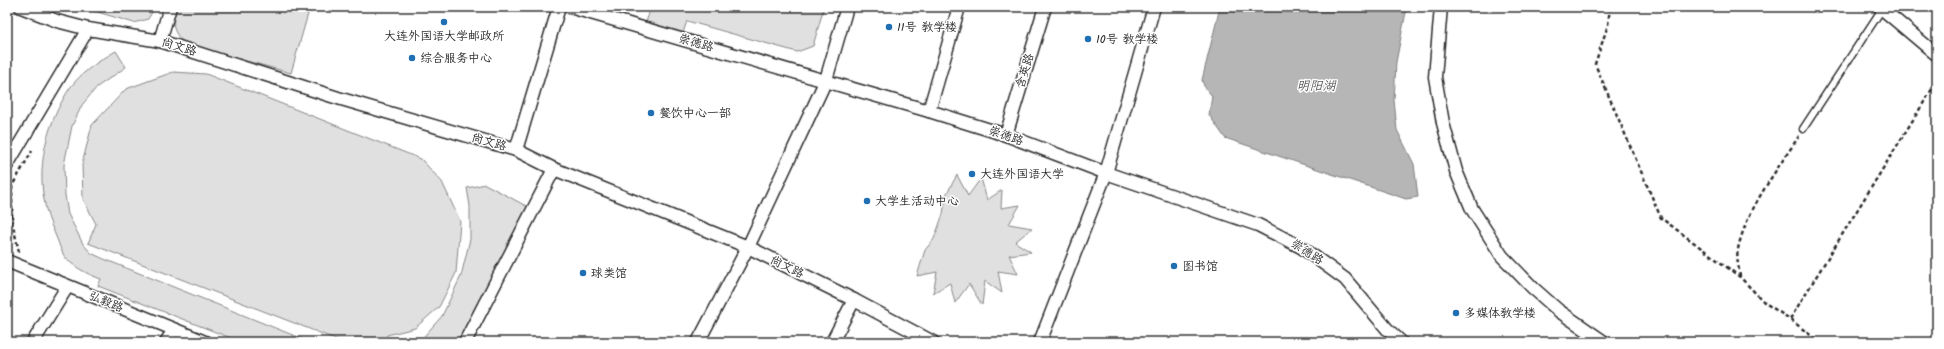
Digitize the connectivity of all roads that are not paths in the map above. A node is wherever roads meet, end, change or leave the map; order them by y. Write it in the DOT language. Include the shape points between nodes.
graph roads {
  1 [pos="21,7"];
  2 [pos="170,7"];
  3 [pos="559,7"];
  4 [pos="570,7"];
  5 [pos="847,7"];
  6 [pos="959,7"];
  7 [pos="1044,7"];
  8 [pos="1154,7"];
  9 [pos="1441,7"];
  10 [pos="1881,8"];
  11 [pos="88,29"];
  12 [pos="160,41"];
  13 [pos="1937,55"];
  14 [pos="826,80"];
  15 [pos="929,111"];
  16 [pos="1804,129"];
  17 [pos="1006,135"];
  18 [pos="516,150"];
  19 [pos="7,165"];
  20 [pos="554,169"];
  21 [pos="1106,173"];
  22 [pos="748,247"];
  23 [pos="7,261"];
  24 [pos="67,287"];
  25 [pos="854,300"];
  26 [pos="174,330"];
  27 [pos="927,341"];
  28 [pos="33,342"];
  29 [pos="166,342"];
  30 [pos="205,342"];
  31 [pos="464,342"];
  32 [pos="698,342"];
  33 [pos="832,342"];
  34 [pos="1040,342"];
  35 [pos="1401,342"];
  36 [pos="1604,342"];
  1 -- 11 [label="street, 尚文路"];
  2 -- 12 [label="street"];
  3 -- 18 [label="street"];
  4 -- 14 [label="street, 崇德路"];
  5 -- 14 [label="street"];
  6 -- 15 [label="street"];
  7 -- 17 [label="street, 含英路"];
  8 -- 21 [label="street"];
  9 -- 36 [label="street" via="1435,77 1443,123 1456,171 1472,209 1502,256 1533,288 1559,311"];
  10 -- 13 [label="street"];
  10 -- 16 [label="lane"];
  11 -- 12 [label="street, 尚文路"];
  11 -- 19 [label="street"];
  12 -- 18 [label="street, 尚文路" via="338,98"];
  14 -- 15 [label="street, 崇德路"];
  14 -- 22 [label="street"];
  15 -- 17 [label="street, 崇德路"];
  17 -- 21 [label="street, 崇德路"];
  18 -- 20 [label="street, 尚文路"];
  20 -- 22 [label="street, 尚文路"];
  20 -- 31 [label="street"];
  21 -- 34 [label="street"];
  21 -- 35 [label="street, 崇德路" via="1258,225 1301,247 1345,279"];
  22 -- 25 [label="street, 尚文路"];
  22 -- 32 [label="street"];
  23 -- 24 [label="street, 弘毅路"];
  24 -- 26 [label="street, 弘毅路"];
  24 -- 28 [label="street"];
  25 -- 27 [label="street, 尚文路"];
  25 -- 33 [label="street"];
  26 -- 29 [label="street"];
  26 -- 30 [label="street, 弘毅路"];
}
